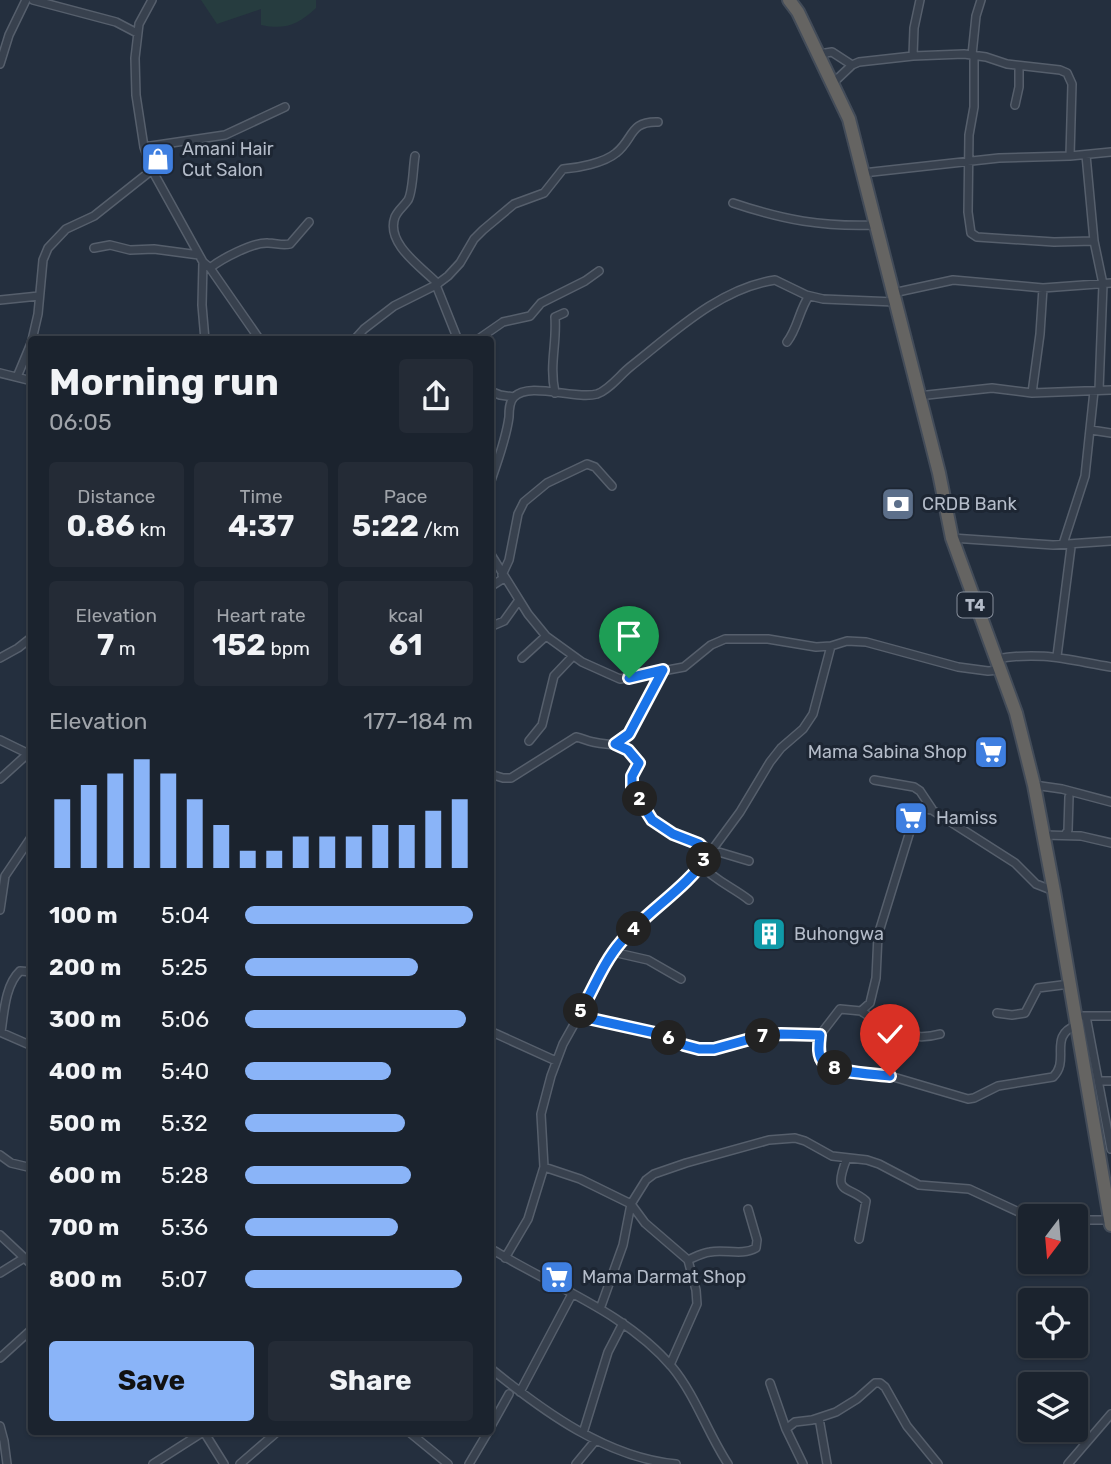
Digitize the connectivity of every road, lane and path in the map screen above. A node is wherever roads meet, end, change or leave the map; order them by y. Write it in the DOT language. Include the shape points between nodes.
graph roads {
  1 [pos="26,0"];
  2 [pos="33,0"];
  3 [pos="152,0"];
  4 [pos="789,0"];
  5 [pos="920,0"];
  6 [pos="981,0"];
  7 [pos="799,6"];
  8 [pos="137,33"];
  9 [pos="819,54"];
  10 [pos="973,55"];
  11 [pos="913,56"];
  12 [pos="1,59"];
  13 [pos="852,65"];
  14 [pos="1019,66"];
  15 [pos="833,83"];
  16 [pos="1015,105"];
  17 [pos="285,107"];
  18 [pos="658,122"];
  19 [pos="144,147"];
  20 [pos="1111,152"];
  21 [pos="1086,155"];
  22 [pos="415,156"];
  23 [pos="1070,156"];
  24 [pos="970,160"];
  25 [pos="152,170"];
  26 [pos="863,173"];
  27 [pos="733,203"];
  28 [pos="309,222"];
  29 [pos="876,225"];
  30 [pos="1094,241"];
  31 [pos="94,248"];
  32 [pos="201,258"];
  33 [pos="210,268"];
  34 [pos="599,271"];
  35 [pos="437,284"];
  36 [pos="1107,284"];
  37 [pos="1044,288"];
  38 [pos="39,296"];
  39 [pos="809,296"];
  40 [pos="893,298"];
  41 [pos="0,300"];
  42 [pos="564,313"];
  43 [pos="33,336"];
  44 [pos="205,336"];
  45 [pos="257,336"];
  46 [pos="358,336"];
  47 [pos="456,336"];
  48 [pos="483,336"];
  49 [pos="787,342"];
  50 [pos="28,350"];
  51 [pos="0,373"];
  52 [pos="17,377"];
  53 [pos="28,380"];
  54 [pos="1111,390"];
  55 [pos="1097,391"];
  56 [pos="494,393"];
  57 [pos="555,393"];
  58 [pos="1031,393"];
  59 [pos="918,396"];
  60 [pos="514,397"];
  61 [pos="1091,430"];
  62 [pos="1111,433"];
  63 [pos="494,472"];
  64 [pos="612,486"];
  65 [pos="952,538"];
  66 [pos="1111,541"];
  67 [pos="1067,546"];
  68 [pos="494,560"];
  69 [pos="503,577"];
  70 [pos="494,584"];
  71 [pos="519,600"];
  72 [pos="494,625"];
  73 [pos="546,636"];
  74 [pos="28,640"];
  75 [pos="831,646"];
  76 [pos="573,656"];
  77 [pos="1057,656"];
  78 [pos="0,658"];
  79 [pos="522,658"];
  80 [pos="999,665"];
  81 [pos="1111,667"];
  82 [pos="663,670"];
  83 [pos="0,740"];
  84 [pos="529,741"];
  85 [pos="615,744"];
  86 [pos="28,752"];
  87 [pos="28,756"];
  88 [pos="494,775"];
  89 [pos="0,779"];
  90 [pos="874,780"];
  91 [pos="1034,785"];
  92 [pos="1069,797"];
  93 [pos="1111,803"];
  94 [pos="932,810"];
  95 [pos="1044,835"];
  96 [pos="1065,835"];
  97 [pos="28,842"];
  98 [pos="1111,843"];
  99 [pos="710,852"];
  100 [pos="749,861"];
  101 [pos="701,865"];
  102 [pos="1054,891"];
  103 [pos="1,898"];
  104 [pos="749,901"];
  105 [pos="0,910"];
  106 [pos="613,952"];
  107 [pos="28,972"];
  108 [pos="681,979"];
  109 [pos="1070,984"];
  110 [pos="861,1011"];
  111 [pos="997,1013"];
  112 [pos="578,1016"];
  113 [pos="1111,1016"];
  114 [pos="1079,1019"];
  115 [pos="1,1032"];
  116 [pos="494,1033"];
  117 [pos="940,1034"];
  118 [pos="820,1035"];
  119 [pos="28,1044"];
  120 [pos="556,1061"];
  121 [pos="1099,1081"];
  122 [pos="1111,1081"];
  123 [pos="1111,1149"];
  124 [pos="0,1155"];
  125 [pos="847,1158"];
  126 [pos="28,1167"];
  127 [pos="544,1167"];
  128 [pos="631,1205"];
  129 [pos="748,1209"];
  130 [pos="1018,1211"];
  131 [pos="1088,1221"];
  132 [pos="1111,1222"];
  133 [pos="0,1235"];
  134 [pos="859,1239"];
  135 [pos="494,1251"];
  136 [pos="24,1258"];
  137 [pos="505,1258"];
  138 [pos="688,1260"];
  139 [pos="28,1262"];
  140 [pos="0,1273"];
  141 [pos="572,1294"];
  142 [pos="600,1309"];
  143 [pos="623,1323"];
  144 [pos="28,1332"];
  145 [pos="0,1357"];
  146 [pos="670,1365"];
  147 [pos="494,1371"];
  148 [pos="770,1383"];
  149 [pos="520,1392"];
  150 [pos="509,1394"];
  151 [pos="1111,1413"];
  152 [pos="819,1418"];
  153 [pos="494,1420"];
  154 [pos="0,1426"];
  155 [pos="786,1429"];
  156 [pos="583,1433"];
  157 [pos="198,1435"];
  158 [pos="205,1435"];
  159 [pos="274,1435"];
  160 [pos="413,1435"];
  161 [pos="485,1435"];
  162 [pos="595,1441"];
  163 [pos="7,1464"];
  164 [pos="153,1464"];
  165 [pos="224,1464"];
  166 [pos="240,1464"];
  167 [pos="448,1464"];
  168 [pos="468,1464"];
  169 [pos="576,1464"];
  170 [pos="676,1464"];
  171 [pos="727,1464"];
  172 [pos="803,1464"];
  173 [pos="827,1464"];
  174 [pos="938,1464"];
  175 [pos="1068,1464"];
  1 -- 12 [label="street"];
  2 -- 8 [label="street" via="116,22"];
  3 -- 8 [label="street"];
  4 -- 7 [label="highway, T4"];
  5 -- 11 [label="street"];
  6 -- 10 [label="street"];
  7 -- 9 [label="highway, T4"];
  8 -- 19 [label="street" via="135,79"];
  9 -- 13 [label="street" via="831,52"];
  9 -- 15 [label="highway, T4"];
  10 -- 11 [label="street"];
  10 -- 14 [label="street"];
  10 -- 24 [label="street"];
  11 -- 13 [label="street"];
  13 -- 15 [label="street"];
  14 -- 16 [label="street"];
  14 -- 23 [label="street" via="1060,70 1071,78"];
  15 -- 26 [label="highway, T4" via="849,119"];
  17 -- 19 [label="street" via="225,135"];
  18 -- 35 [label="street" via="639,124 617,152 602,161 563,169 544,193 514,204 482,230 460,263"];
  19 -- 25 [label="street"];
  20 -- 21 [label="street"];
  21 -- 23 [label="street"];
  21 -- 30 [label="street"];
  22 -- 35 [label="street" via="409,197 393,227 407,253"];
  23 -- 24 [label="street"];
  24 -- 26 [label="street"];
  24 -- 30 [label="street" via="968,212 974,235"];
  25 -- 32 [label="street"];
  25 -- 38 [label="street" via="94,216 58,235 45,254"];
  26 -- 29 [label="highway, T4"];
  27 -- 29 [label="street" via="809,224"];
  28 -- 33 [label="street" via="290,244 265,242"];
  29 -- 40 [label="highway, T4"];
  30 -- 36 [label="street"];
  31 -- 32 [label="street" via="155,249"];
  32 -- 33 [label="street"];
  32 -- 44 [label="street"];
  33 -- 45 [label="street"];
  34 -- 48 [label="street" via="541,303 530,316 503,322"];
  35 -- 46 [label="street" via="394,306"];
  35 -- 47 [label="street"];
  36 -- 37 [label="street"];
  36 -- 55 [label="street"];
  37 -- 40 [label="street" via="953,280"];
  37 -- 58 [label="street"];
  38 -- 41 [label="street"];
  38 -- 43 [label="street"];
  39 -- 40 [label="street" via="841,302"];
  39 -- 49 [label="street"];
  39 -- 57 [label="street" via="775,281 729,296 684,325 600,393"];
  40 -- 59 [label="highway, T4"];
  42 -- 57 [label="street" via="555,320 551,364"];
  50 -- 52 [label="street"];
  51 -- 52 [label="street"];
  52 -- 53 [label="street"];
  54 -- 55 [label="street"];
  55 -- 58 [label="street"];
  55 -- 61 [label="street"];
  56 -- 60 [label="street"];
  57 -- 60 [label="street" via="538,390"];
  58 -- 59 [label="street" via="992,388"];
  59 -- 65 [label="highway, T4"];
  60 -- 63 [label="street"];
  61 -- 62 [label="street"];
  61 -- 67 [label="street" via="1086,476"];
  64 -- 69 [label="street" via="587,464 535,492 520,507"];
  65 -- 67 [label="street"];
  65 -- 80 [label="highway, T4"];
  66 -- 67 [label="street"];
  67 -- 77 [label="street"];
  68 -- 69 [label="street"];
  69 -- 70 [label="street"];
  69 -- 71 [label="street"];
  71 -- 72 [label="street" via="504,621"];
  71 -- 73 [label="street"];
  73 -- 76 [label="street"];
  73 -- 79 [label="street"];
  74 -- 78 [label="street"];
  75 -- 80 [label="street" via="866,642 958,667 988,671"];
  75 -- 82 [label="street" via="725,639 684,667"];
  75 -- 99 [label="street" via="813,714 770,762"];
  76 -- 82 [label="street" via="620,679"];
  76 -- 84 [label="street" via="551,681 542,725"];
  77 -- 80 [label="street" via="1033,654"];
  77 -- 81 [label="street"];
  80 -- 91 [label="highway, T4"];
  82 -- 85 [label="street" via="629,734"];
  83 -- 86 [label="street"];
  85 -- 88 [label="street" via="576,737 511,778"];
  85 -- 99 [label="street" via="639,763 632,788 652,820"];
  87 -- 89 [label="street"];
  90 -- 94 [label="street" via="920,790"];
  91 -- 93 [label="street"];
  91 -- 95 [label="highway, T4"];
  92 -- 96 [label="street"];
  94 -- 102 [label="street" via="1015,863 1036,884"];
  94 -- 110 [label="street" via="918,811 911,828 878,935 872,999"];
  95 -- 96 [label="street"];
  95 -- 102 [label="highway, T4"];
  96 -- 98 [label="street"];
  97 -- 103 [label="street" via="5,876"];
  99 -- 100 [label="street"];
  99 -- 101 [label="street"];
  101 -- 104 [label="street"];
  101 -- 106 [label="street"];
  102 -- 109 [label="highway, T4"];
  103 -- 105 [label="street"];
  106 -- 108 [label="street" via="648,960"];
  106 -- 112 [label="street"];
  107 -- 115 [label="street" via="20,971 13,978"];
  109 -- 111 [label="street" via="1038,988 1025,1013"];
  109 -- 114 [label="highway, T4"];
  110 -- 117 [label="street" via="898,1033 914,1037"];
  110 -- 118 [label="street" via="840,1009"];
  112 -- 118 [label="street" via="660,1034 699,1049 761,1036"];
  112 -- 120 [label="street"];
  113 -- 114 [label="street"];
  114 -- 118 [label="street" via="1062,1036 1059,1068 1053,1077 998,1086 968,1099 890,1076 833,1068 820,1056"];
  114 -- 121 [label="street"];
  114 -- 132 [label="highway, T4"];
  115 -- 119 [label="street"];
  116 -- 120 [label="street"];
  120 -- 127 [label="street" via="541,1114"];
  121 -- 122 [label="street"];
  121 -- 123 [label="street"];
  124 -- 126 [label="street"];
  125 -- 128 [label="street" via="832,1156 795,1138 769,1140 654,1174"];
  125 -- 130 [label="street" via="879,1164 919,1185 969,1189"];
  125 -- 134 [label="street" via="842,1185 866,1201"];
  127 -- 128 [label="street"];
  127 -- 137 [label="street" via="528,1219"];
  128 -- 138 [label="street"];
  128 -- 142 [label="street"];
  129 -- 138 [label="street" via="756,1248 708,1252"];
  131 -- 132 [label="street"];
  133 -- 136 [label="street"];
  135 -- 137 [label="street"];
  136 -- 139 [label="street"];
  136 -- 140 [label="street"];
  137 -- 141 [label="street"];
  138 -- 146 [label="street" via="697,1304"];
  141 -- 142 [label="street"];
  141 -- 149 [label="street"];
  142 -- 143 [label="street"];
  143 -- 146 [label="street"];
  143 -- 156 [label="street" via="608,1352"];
  144 -- 145 [label="street"];
  146 -- 171 [label="street"];
  147 -- 149 [label="street"];
  148 -- 155 [label="street"];
  149 -- 156 [label="street"];
  150 -- 153 [label="street"];
  151 -- 175 [label="street"];
  152 -- 155 [label="street" via="795,1422"];
  152 -- 173 [label="street"];
  152 -- 174 [label="street" via="880,1383"];
  154 -- 163 [label="street"];
  155 -- 172 [label="street"];
  156 -- 162 [label="street"];
  157 -- 164 [label="street"];
  158 -- 165 [label="street"];
  159 -- 166 [label="street"];
  160 -- 167 [label="street"];
  161 -- 168 [label="street"];
  162 -- 169 [label="street"];
  162 -- 170 [label="street"];
}
